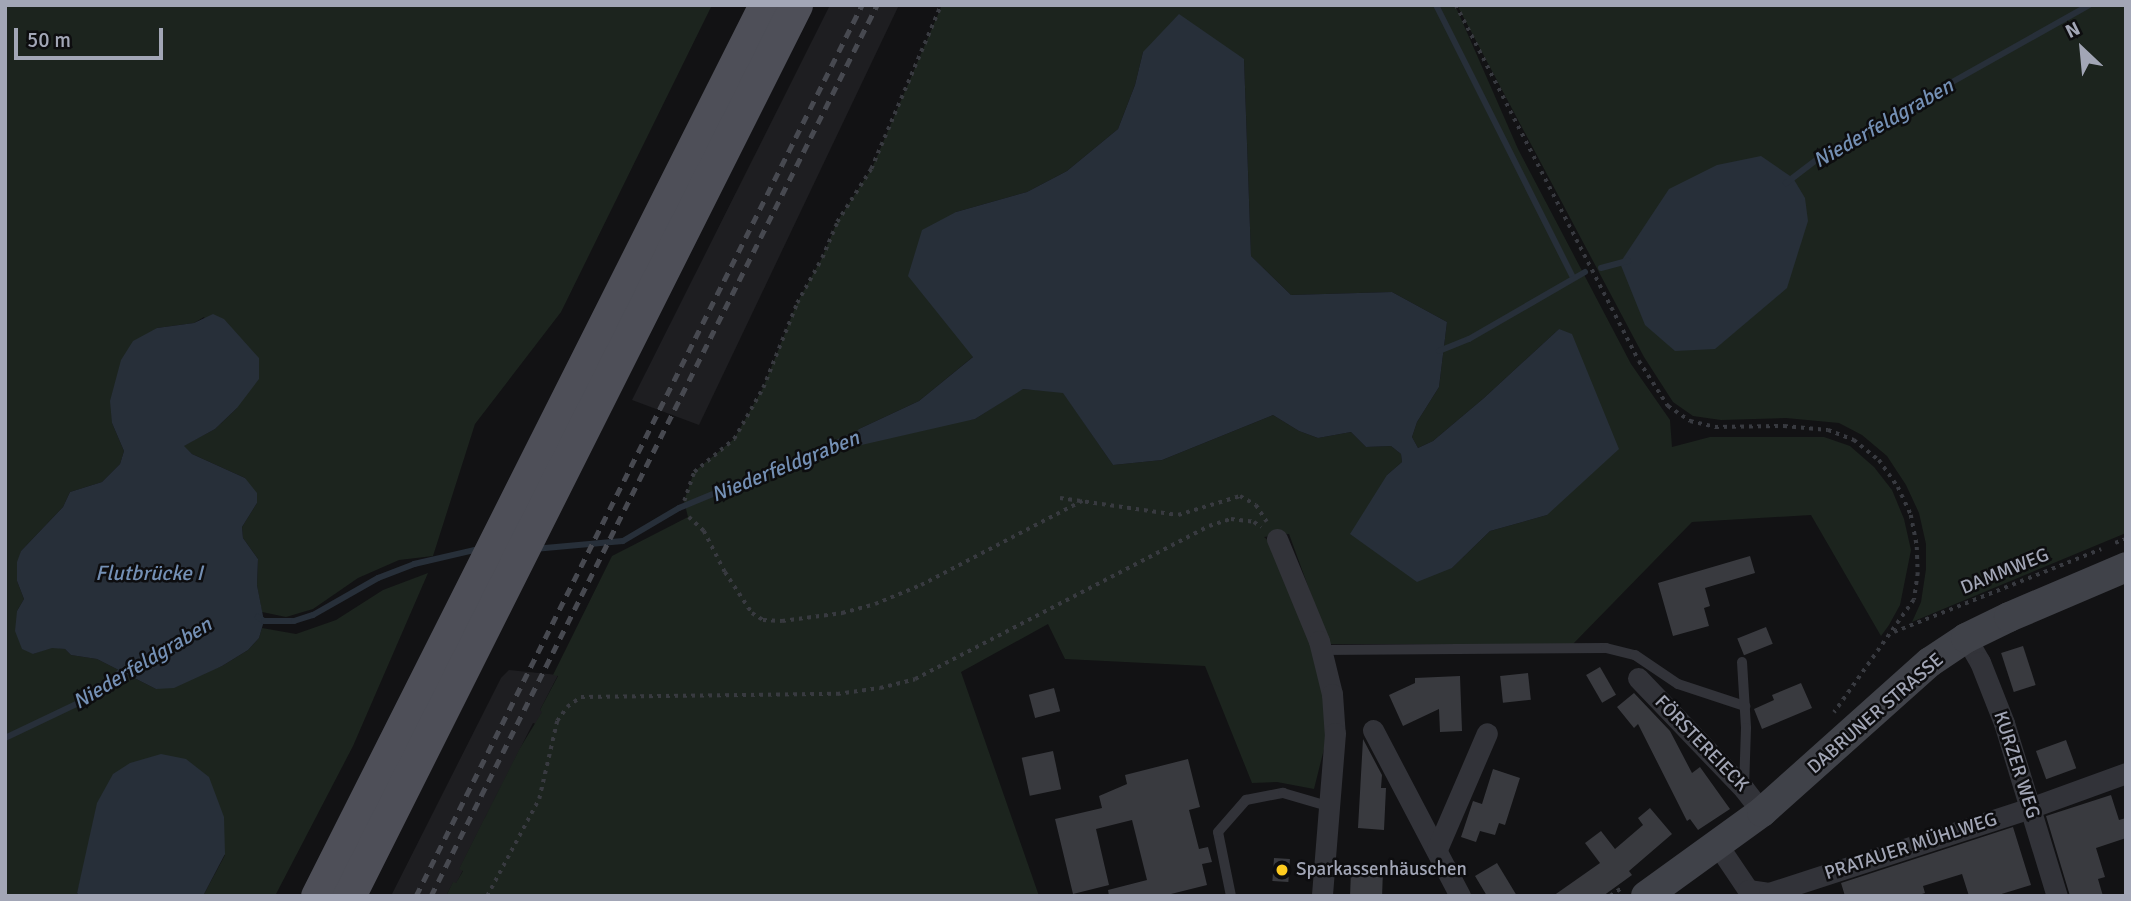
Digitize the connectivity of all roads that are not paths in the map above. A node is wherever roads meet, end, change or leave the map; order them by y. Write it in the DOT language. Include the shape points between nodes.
graph roads {
  1 [pos="765,5"];
  2 [pos="796,5"];
  3 [pos="574,416"];
  4 [pos="1277,539"];
  5 [pos="2120,555"];
  6 [pos="1966,638"];
  7 [pos="1321,650"];
  8 [pos="1742,662"];
  9 [pos="1638,678"];
  10 [pos="440,684"];
  11 [pos="1745,706"];
  12 [pos="1373,730"];
  13 [pos="1487,733"];
  14 [pos="2126,773"];
  15 [pos="1744,789"];
  16 [pos="1331,807"];
  17 [pos="2030,808"];
  18 [pos="1762,812"];
  19 [pos="1717,844"];
  20 [pos="1437,849"];
  21 [pos="317,896"];
  22 [pos="349,896"];
  23 [pos="1231,896"];
  24 [pos="1322,896"];
  25 [pos="1460,896"];
  26 [pos="1646,896"];
  27 [pos="2057,896"];
  1 -- 3 [label="main road"];
  2 -- 3 [label="main road"];
  3 -- 10 [label="main road"];
  4 -- 7 [label="street"];
  5 -- 6 [label="street, DABRUNER STRASSE"];
  6 -- 17 [label="street, KURZER WEG" via="2004,723"];
  6 -- 18 [label="street, DABRUNER STRASSE" via="1930,662"];
  7 -- 11 [label="lane" via="1606,648 1635,655 1678,684"];
  7 -- 16 [label="street" via="1332,694 1335,733"];
  8 -- 11 [label="lane"];
  9 -- 15 [label="street, FÖRSTEREIECK"];
  10 -- 21 [label="main road"];
  10 -- 22 [label="main road"];
  11 -- 15 [label="lane"];
  12 -- 20 [label="street"];
  13 -- 20 [label="street"];
  14 -- 17 [label="street, PRATAUER MÜHLWEG"];
  15 -- 18 [label="street, FÖRSTEREIECK"];
  16 -- 23 [label="lane" via="1283,793 1246,800 1218,832"];
  16 -- 24 [label="street"];
  17 -- 19 [label="street, PRATAUER MÜHLWEG" via="1769,893 1748,890"];
  17 -- 27 [label="street, KURZER WEG"];
  18 -- 19 [label="street, DABRUNER STRASSE"];
  19 -- 26 [label="street, DABRUNER STRASSE"];
  20 -- 25 [label="street"];
}
